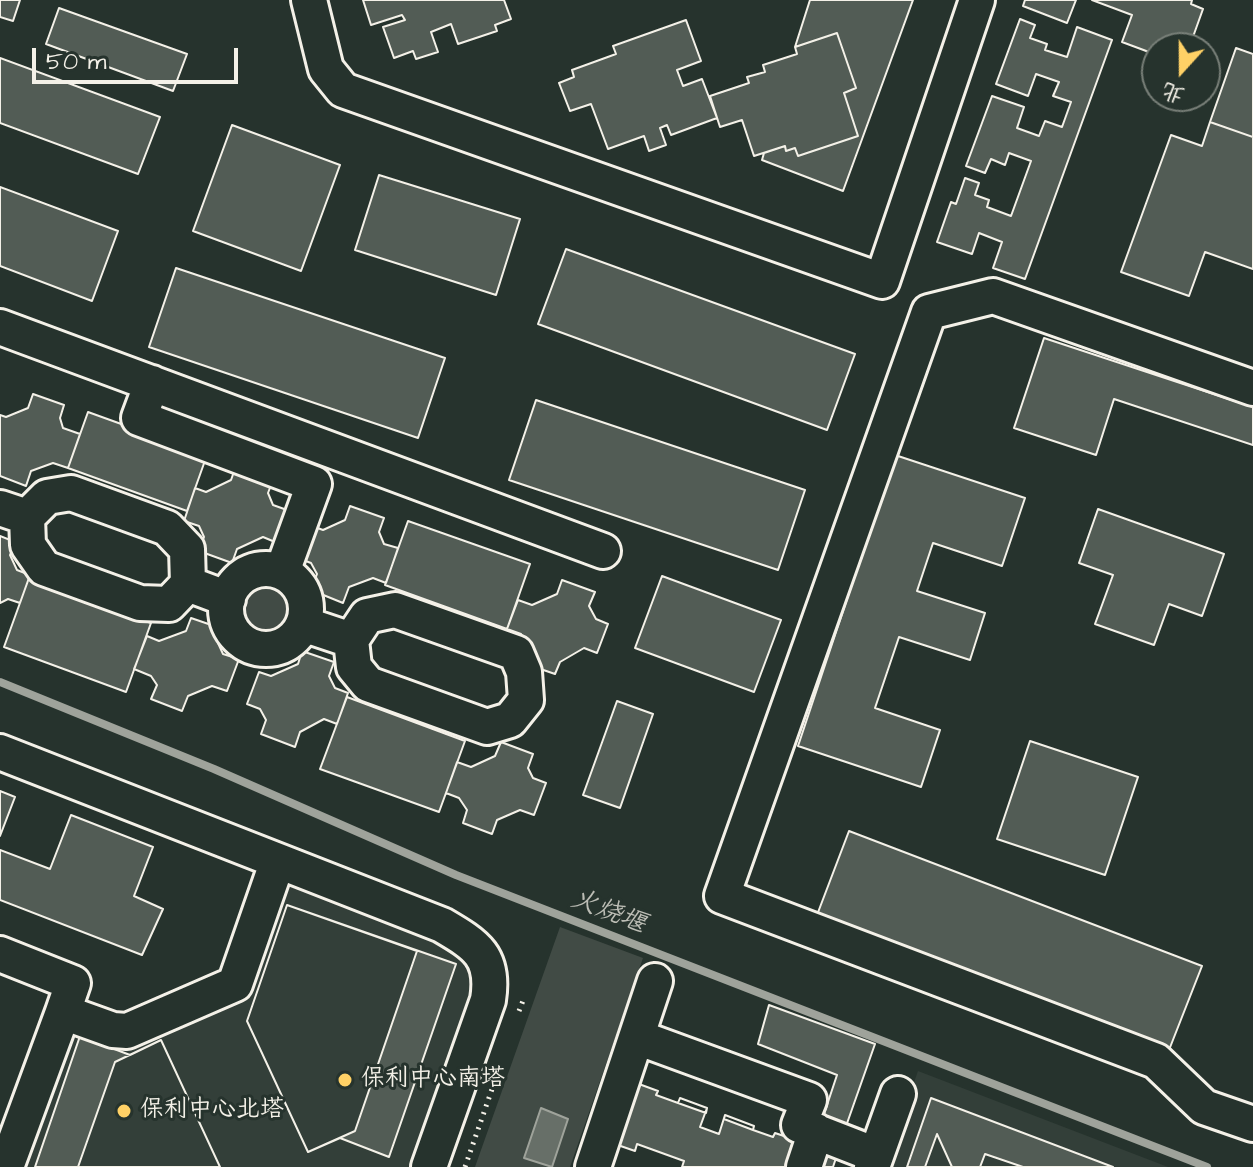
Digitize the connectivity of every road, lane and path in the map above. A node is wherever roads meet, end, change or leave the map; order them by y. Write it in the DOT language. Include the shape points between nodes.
graph roads {
  1 [pos="309,0"];
  2 [pos="977,0"];
  3 [pos="0,327"];
  4 [pos="152,383"];
  5 [pos="1253,388"];
  6 [pos="13,512"];
  7 [pos="603,551"];
  8 [pos="282,572"];
  9 [pos="188,584"];
  10 [pos="228,599"];
  11 [pos="303,624"];
  12 [pos="351,640"];
  13 [pos="0,752"];
  14 [pos="277,863"];
  15 [pos="0,954"];
  16 [pos="655,981"];
  17 [pos="524,998"];
  18 [pos="63,1012"];
  19 [pos="519,1012"];
  20 [pos="637,1037"];
  21 [pos="504,1054"];
  22 [pos="898,1094"];
  23 [pos="1253,1124"];
  24 [pos="816,1131"];
  25 [pos="874,1161"];
  26 [pos="6,1167"];
  27 [pos="429,1167"];
  28 [pos="465,1167"];
  29 [pos="593,1167"];
  30 [pos="804,1167"];
  1 -- 2 [label="street" via="326,69 343,90 882,281"];
  3 -- 4 [label="street"];
  4 -- 7 [label="street"];
  4 -- 8 [label="street" via="139,418 314,484"];
  5 -- 23 [label="street" via="993,296 929,312 722,896 1156,1061 1204,1107"];
  6 -- 9 [label="street" via="44,568 140,603 169,604"];
  6 -- 9 [label="street" via="71,493 167,528 187,549"];
  8 -- 10 [label="street" via="257,570 245,575"];
  8 -- 11 [label="street" via="301,590 306,603"];
  9 -- 10 [label="street"];
  10 -- 11 [label="street" via="227,620 242,641 254,647 280,646"];
  11 -- 12 [label="street"];
  12 -- 12 [label="street" via="354,667 368,684 487,727 510,720 526,700 516,653 395,610 367,616"];
  13 -- 14 [label="street"];
  14 -- 18 [label="street" via="235,984 127,1031"];
  14 -- 27 [label="street" via="442,925 483,954 491,978 488,1000"];
  15 -- 18 [label="street" via="73,983"];
  16 -- 20 [label="street"];
  17 -- 19 [label="path"];
  18 -- 26 [label="street"];
  20 -- 24 [label="street" via="809,1100 799,1125"];
  20 -- 29 [label="street"];
  21 -- 28 [label="path"];
  22 -- 25 [label="street"];
  24 -- 25 [label="street"];
  24 -- 30 [label="street"];
}
